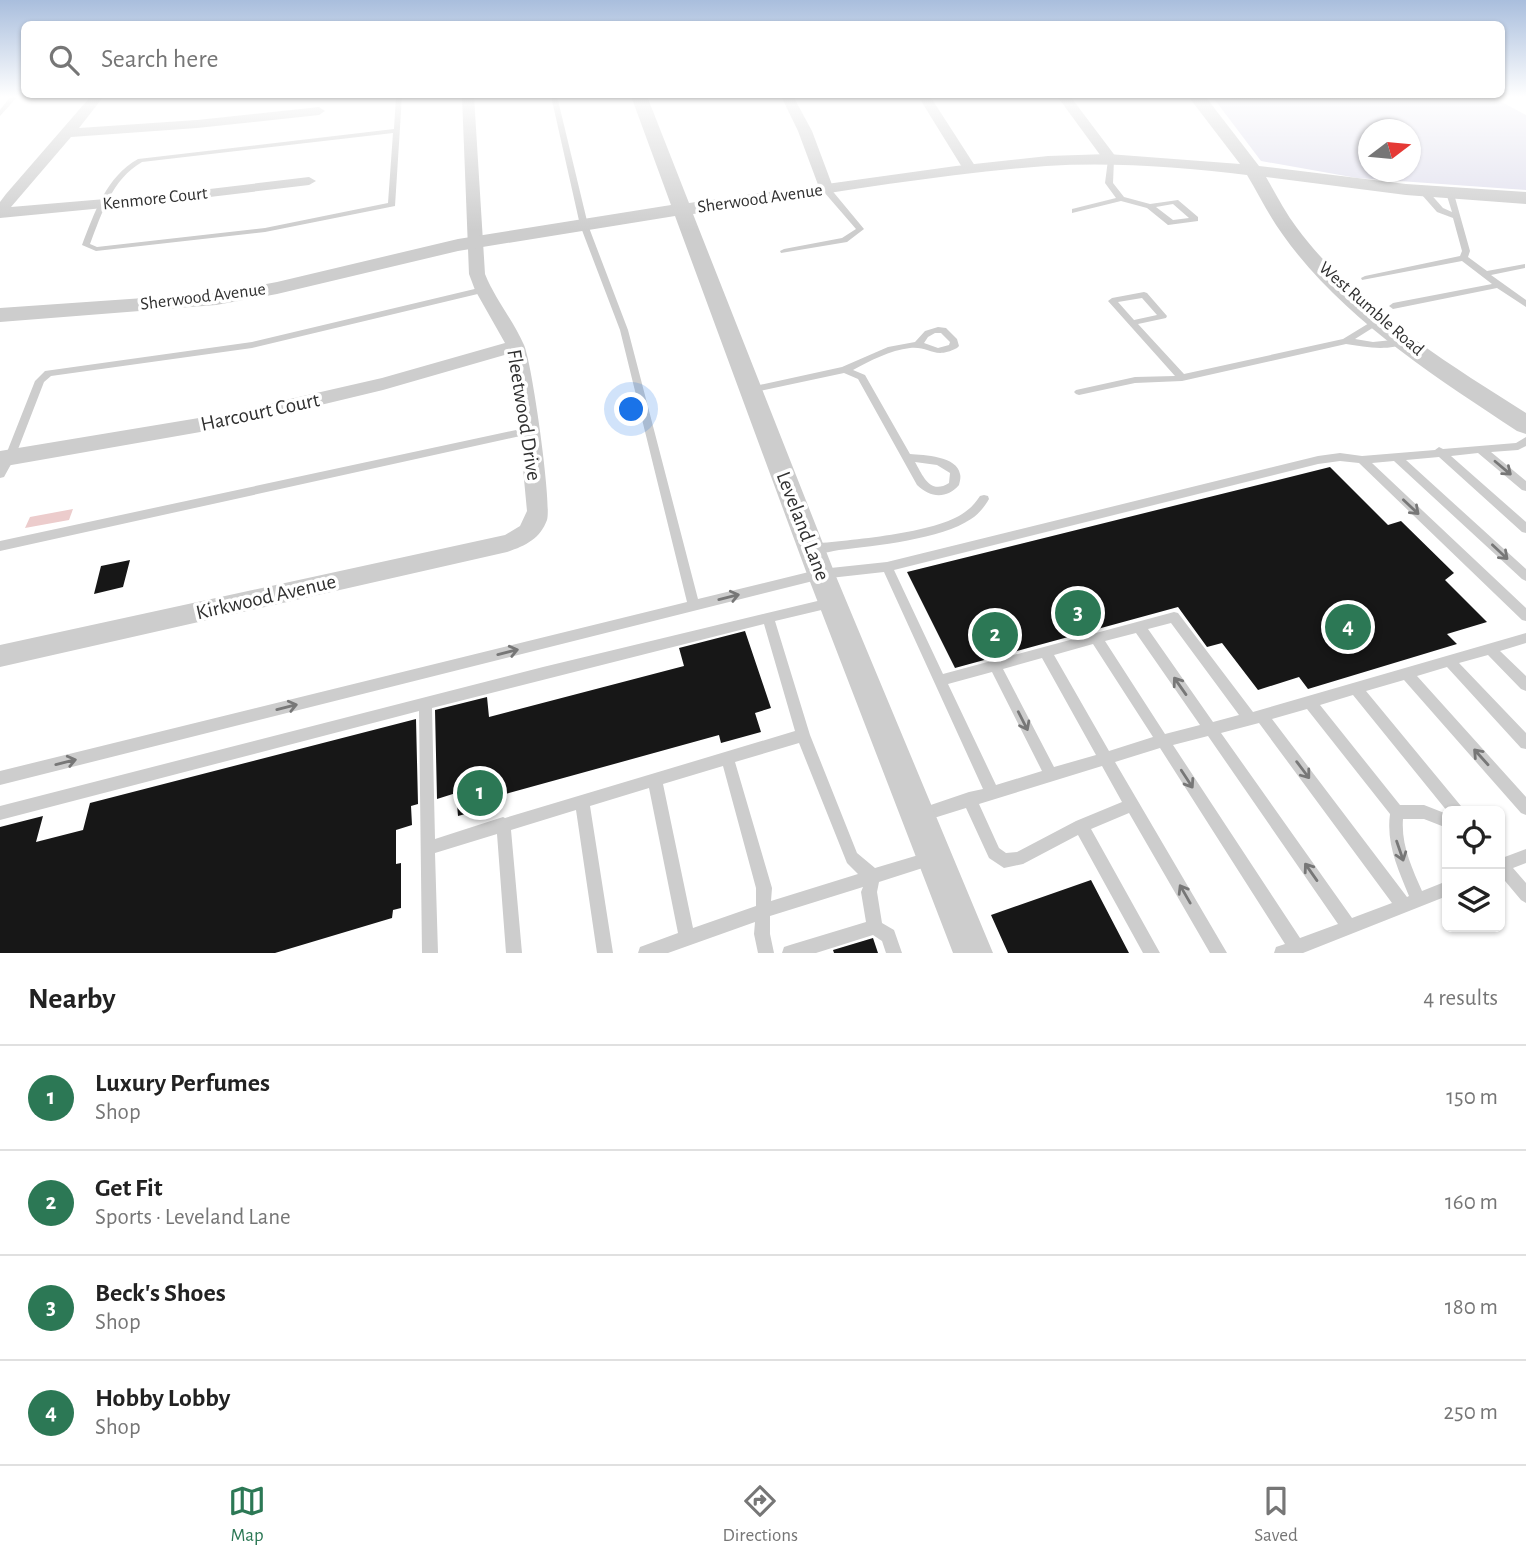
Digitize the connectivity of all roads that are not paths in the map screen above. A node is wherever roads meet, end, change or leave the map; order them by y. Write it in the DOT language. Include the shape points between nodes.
graph roads {
  1 [pos="61,140"];
  2 [pos="313,140"];
  3 [pos="396,140"];
  4 [pos="470,140"];
  5 [pos="564,140"];
  6 [pos="655,140"];
  7 [pos="809,140"];
  8 [pos="952,140"];
  9 [pos="1096,140"];
  10 [pos="1230,140"];
  11 [pos="1111,160"];
  12 [pos="970,169"];
  13 [pos="1252,169"];
  14 [pos="309,180"];
  15 [pos="827,190"];
  16 [pos="1425,193"];
  17 [pos="1451,196"];
  18 [pos="1526,198"];
  19 [pos="1121,199"];
  20 [pos="102,205"];
  21 [pos="1150,206"];
  22 [pos="681,210"];
  23 [pos="1075,211"];
  24 [pos="0,213"];
  25 [pos="1455,216"];
  26 [pos="584,225"];
  27 [pos="476,242"];
  28 [pos="784,251"];
  29 [pos="1464,258"];
  30 [pos="1522,266"];
  31 [pos="1485,274"];
  32 [pos="1365,278"];
  33 [pos="1498,285"];
  34 [pos="483,290"];
  35 [pos="1526,304"];
  36 [pos="1386,313"];
  37 [pos="0,315"];
  38 [pos="1132,323"];
  39 [pos="1346,341"];
  40 [pos="1406,342"];
  41 [pos="918,345"];
  42 [pos="516,346"];
  43 [pos="845,370"];
  44 [pos="1182,378"];
  45 [pos="750,390"];
  46 [pos="1079,392"];
  47 [pos="1526,425"];
  48 [pos="530,431"];
  49 [pos="1523,446"];
  50 [pos="1480,449"];
  51 [pos="1439,451"];
  52 [pos="1395,456"];
  53 [pos="907,457"];
  54 [pos="1362,460"];
  55 [pos="3,463"];
  56 [pos="1526,487"];
  57 [pos="984,499"];
  58 [pos="1526,529"];
  59 [pos="530,531"];
  60 [pos="0,546"];
  61 [pos="816,561"];
  62 [pos="887,566"];
  63 [pos="1526,576"];
  64 [pos="833,602"];
  65 [pos="694,606"];
  66 [pos="1526,615"];
  67 [pos="768,617"];
  68 [pos="1139,627"];
  69 [pos="1526,638"];
  70 [pos="1097,640"];
  71 [pos="1490,649"];
  72 [pos="1046,653"];
  73 [pos="0,656"];
  74 [pos="1449,661"];
  75 [pos="995,666"];
  76 [pos="1406,673"];
  77 [pos="939,681"];
  78 [pos="1526,685"];
  79 [pos="1355,688"];
  80 [pos="1309,701"];
  81 [pos="425,704"];
  82 [pos="1256,717"];
  83 [pos="1209,727"];
  84 [pos="803,735"];
  85 [pos="1161,741"];
  86 [pos="1526,743"];
  87 [pos="727,757"];
  88 [pos="1107,758"];
  89 [pos="1051,775"];
  90 [pos="0,778"];
  91 [pos="655,781"];
  92 [pos="992,793"];
  93 [pos="969,799"];
  94 [pos="582,802"];
  95 [pos="1132,805"];
  96 [pos="1452,806"];
  97 [pos="1526,808"];
  98 [pos="1397,812"];
  99 [pos="0,813"];
  100 [pos="918,815"];
  101 [pos="1442,819"];
  102 [pos="503,824"];
  103 [pos="1081,826"];
  104 [pos="428,848"];
  105 [pos="1526,856"];
  106 [pos="935,857"];
  107 [pos="1505,863"];
  108 [pos="1503,869"];
  109 [pos="873,877"];
  110 [pos="1442,891"];
  111 [pos="1526,895"];
  112 [pos="1411,903"];
  113 [pos="763,911"];
  114 [pos="875,926"];
  115 [pos="1350,928"];
  116 [pos="687,937"];
  117 [pos="672,949"];
  118 [pos="1290,950"];
  119 [pos="427,952"];
  120 [pos="514,953"];
  121 [pos="605,953"];
  122 [pos="646,953"];
  123 [pos="766,953"];
  124 [pos="790,953"];
  125 [pos="894,953"];
  126 [pos="973,953"];
  127 [pos="1152,953"];
  128 [pos="1219,953"];
  1 -- 24 [label="street"];
  2 -- 20 [label="lane" via="140,160 128,165"];
  3 -- 20 [label="lane" via="392,204 383,207 265,230 96,249 86,245"];
  4 -- 27 [label="street, Fleetwood Drive"];
  5 -- 26 [label="lane"];
  6 -- 22 [label="street, Leveland Lane"];
  7 -- 15 [label="street"];
  8 -- 12 [label="street"];
  9 -- 11 [label="street"];
  10 -- 13 [label="street, West Rumble Road"];
  11 -- 12 [label="street, Sherwood Avenue"];
  11 -- 13 [label="street, Sherwood Avenue"];
  11 -- 19 [label="lane" via="1109,183"];
  12 -- 15 [label="street, Sherwood Avenue"];
  13 -- 16 [label="street, Sherwood Avenue"];
  13 -- 36 [label="street, West Rumble Road" via="1299,244 1322,268"];
  14 -- 20 [label="street, Kenmore Court"];
  15 -- 22 [label="street, Sherwood Avenue"];
  15 -- 28 [label="lane" via="859,229 844,240"];
  16 -- 17 [label="street, Sherwood Avenue"];
  16 -- 25 [label="lane" via="1440,210"];
  17 -- 18 [label="street, Sherwood Avenue"];
  17 -- 25 [label="lane"];
  19 -- 21 [label="lane"];
  19 -- 23 [label="lane"];
  20 -- 24 [label="street, Kenmore Court"];
  21 -- 21 [label="lane" via="1180,203 1195,219 1168,222"];
  22 -- 26 [label="street, Sherwood Avenue"];
  22 -- 45 [label="street, Leveland Lane"];
  25 -- 29 [label="lane"];
  26 -- 27 [label="street, Sherwood Avenue"];
  26 -- 65 [label="lane" via="624,330"];
  27 -- 34 [label="street, Fleetwood Drive" via="477,274"];
  27 -- 37 [label="street, Sherwood Avenue" via="246,294"];
  29 -- 31 [label="lane"];
  29 -- 32 [label="lane"];
  30 -- 31 [label="lane"];
  31 -- 33 [label="lane"];
  33 -- 35 [label="lane"];
  33 -- 36 [label="lane"];
  34 -- 42 [label="street, Fleetwood Drive"];
  34 -- 55 [label="lane" via="252,345 48,373 40,381"];
  36 -- 39 [label="lane"];
  36 -- 40 [label="street, West Rumble Road"];
  38 -- 38 [label="lane" via="1112,300 1143,295 1163,316"];
  38 -- 44 [label="lane"];
  39 -- 40 [label="lane" via="1373,345"];
  39 -- 44 [label="lane"];
  40 -- 47 [label="street, West Rumble Road"];
  41 -- 43 [label="lane" via="884,352"];
  42 -- 48 [label="street, Fleetwood Drive"];
  42 -- 55 [label="street, Harcourt Court" via="383,384 229,420"];
  43 -- 45 [label="lane"];
  43 -- 53 [label="lane" via="862,377"];
  44 -- 46 [label="lane" via="1143,379"];
  45 -- 61 [label="street, Leveland Lane"];
  48 -- 59 [label="street, Fleetwood Drive" via="538,511"];
  48 -- 60 [label="lane"];
  49 -- 50 [label="lane"];
  50 -- 51 [label="lane"];
  50 -- 56 [label="lane, one-way"];
  51 -- 52 [label="lane"];
  51 -- 58 [label="lane"];
  52 -- 54 [label="lane"];
  52 -- 63 [label="lane, one-way"];
  53 -- 53 [label="lane" via="949,464 955,472 954,485 938,493 926,488"];
  54 -- 62 [label="lane" via="1318,460"];
  54 -- 66 [label="lane, one-way"];
  57 -- 61 [label="lane" via="966,517"];
  59 -- 73 [label="street, Kirkwood Avenue" via="507,543"];
  61 -- 62 [label="lane"];
  61 -- 64 [label="street, Leveland Lane"];
  65 -- 61 [label="lane, one-way"];
  62 -- 77 [label="lane"];
  64 -- 67 [label="lane"];
  64 -- 100 [label="street, Leveland Lane"];
  90 -- 65 [label="lane, one-way"];
  67 -- 81 [label="lane"];
  67 -- 84 [label="lane"];
  68 -- 70 [label="lane"];
  68 -- 82 [label="lane" via="1174,617"];
  83 -- 68 [label="lane, one-way"];
  69 -- 71 [label="lane"];
  70 -- 72 [label="lane"];
  70 -- 85 [label="lane"];
  71 -- 74 [label="lane"];
  71 -- 78 [label="lane"];
  72 -- 75 [label="lane"];
  72 -- 88 [label="lane"];
  74 -- 76 [label="lane"];
  74 -- 86 [label="lane"];
  75 -- 77 [label="lane"];
  75 -- 89 [label="lane, one-way"];
  76 -- 79 [label="lane"];
  97 -- 76 [label="lane, one-way"];
  77 -- 92 [label="lane"];
  79 -- 80 [label="lane"];
  79 -- 96 [label="lane"];
  80 -- 82 [label="lane"];
  80 -- 98 [label="lane"];
  81 -- 99 [label="lane"];
  81 -- 104 [label="lane"];
  82 -- 83 [label="lane"];
  82 -- 112 [label="lane, one-way"];
  83 -- 85 [label="lane"];
  115 -- 83 [label="lane, one-way"];
  84 -- 87 [label="lane"];
  84 -- 109 [label="lane" via="852,859"];
  85 -- 88 [label="lane"];
  85 -- 118 [label="lane, one-way"];
  87 -- 91 [label="lane"];
  87 -- 113 [label="lane" via="764,888"];
  88 -- 89 [label="lane"];
  88 -- 95 [label="lane"];
  89 -- 92 [label="lane"];
  91 -- 94 [label="lane"];
  91 -- 116 [label="lane"];
  92 -- 93 [label="lane"];
  93 -- 100 [label="lane"];
  93 -- 103 [label="lane" via="994,853 1004,860 1018,859"];
  94 -- 102 [label="lane"];
  94 -- 121 [label="lane"];
  95 -- 103 [label="lane"];
  128 -- 95 [label="lane, one-way"];
  98 -- 101 [label="lane" via="1424,812"];
  98 -- 112 [label="lane, one-way" via="1393,829"];
  100 -- 106 [label="street, Leveland Lane"];
  102 -- 104 [label="lane"];
  102 -- 120 [label="lane"];
  103 -- 127 [label="lane"];
  104 -- 119 [label="lane"];
  105 -- 107 [label="lane"];
  106 -- 109 [label="lane"];
  106 -- 126 [label="street, Leveland Lane"];
  108 -- 111 [label="lane"];
  109 -- 113 [label="lane"];
  109 -- 114 [label="lane" via="869,892"];
  110 -- 112 [label="lane"];
  112 -- 115 [label="lane"];
  113 -- 116 [label="lane"];
  113 -- 123 [label="lane"];
  114 -- 124 [label="lane"];
  114 -- 125 [label="lane" via="888,936"];
  115 -- 118 [label="lane"];
  116 -- 117 [label="lane"];
  117 -- 122 [label="lane"];
}
